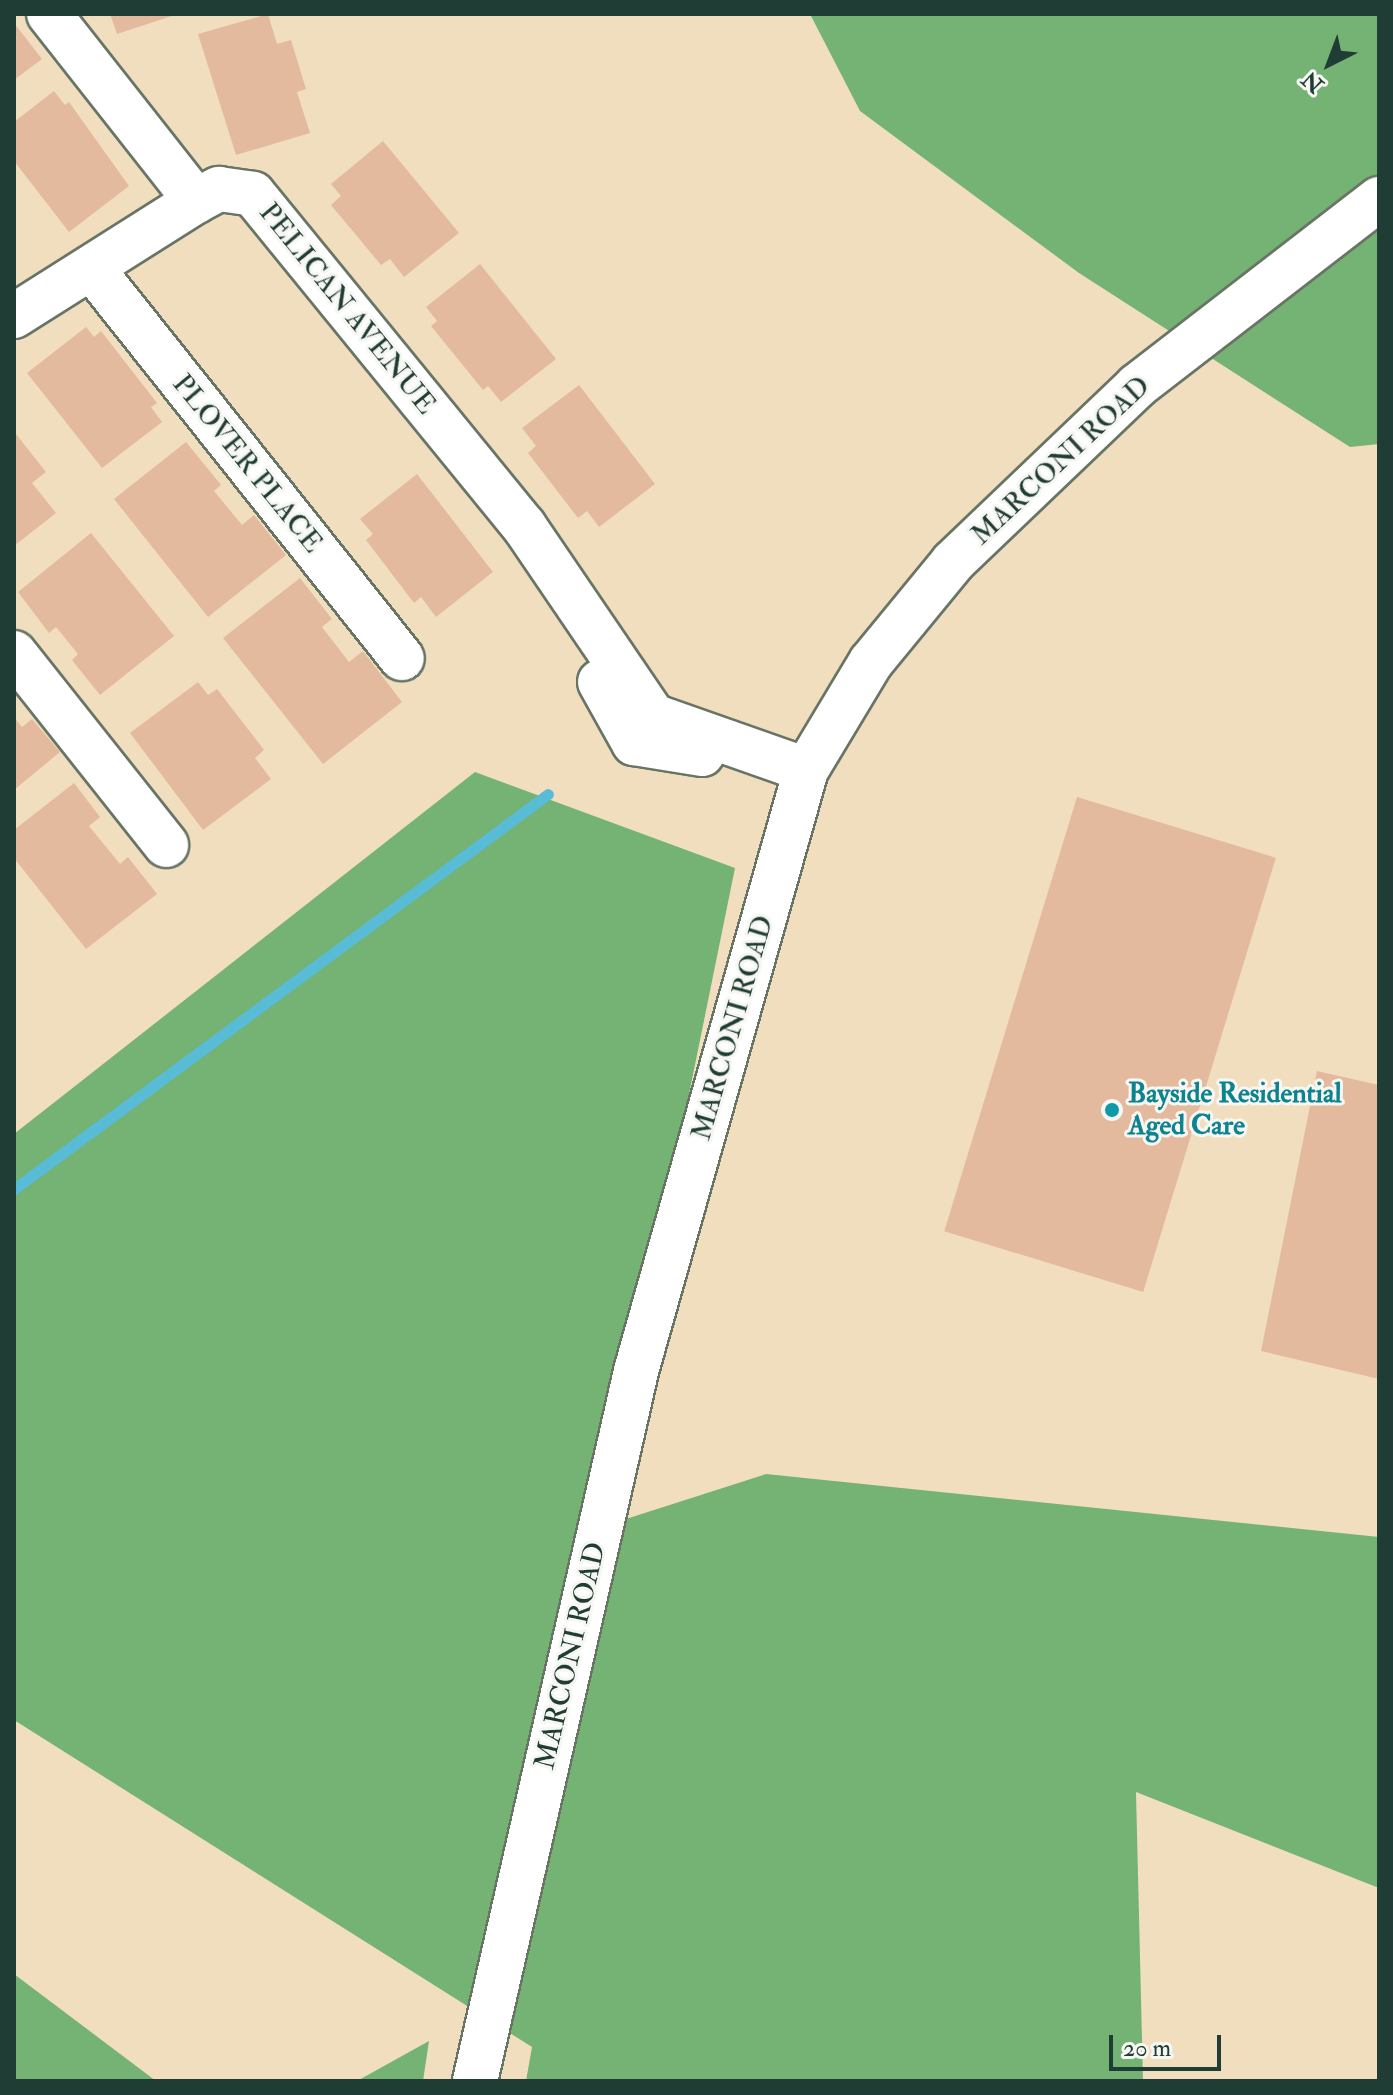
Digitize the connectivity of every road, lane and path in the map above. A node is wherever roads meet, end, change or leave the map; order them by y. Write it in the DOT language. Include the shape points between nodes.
graph roads {
  1 [pos="49,14"];
  2 [pos="1379,199"];
  3 [pos="196,201"];
  4 [pos="93,270"];
  5 [pos="14,316"];
  6 [pos="14,653"];
  7 [pos="402,658"];
  8 [pos="806,770"];
  9 [pos="166,845"];
  10 [pos="475,2081"];
  1 -- 3 [label="street"];
  2 -- 8 [label="street, MARCONI ROAD" via="1137,386 953,562 871,662"];
  3 -- 4 [label="street, PELICAN AVENUE"];
  3 -- 8 [label="street, PELICAN AVENUE" via="219,189 253,194 524,526 530,556 634,743"];
  4 -- 5 [label="street, PELICAN AVENUE"];
  4 -- 7 [label="street, PLOVER PLACE"];
  6 -- 9 [label="street"];
  8 -- 10 [label="street, MARCONI ROAD" via="636,1371"];
}
